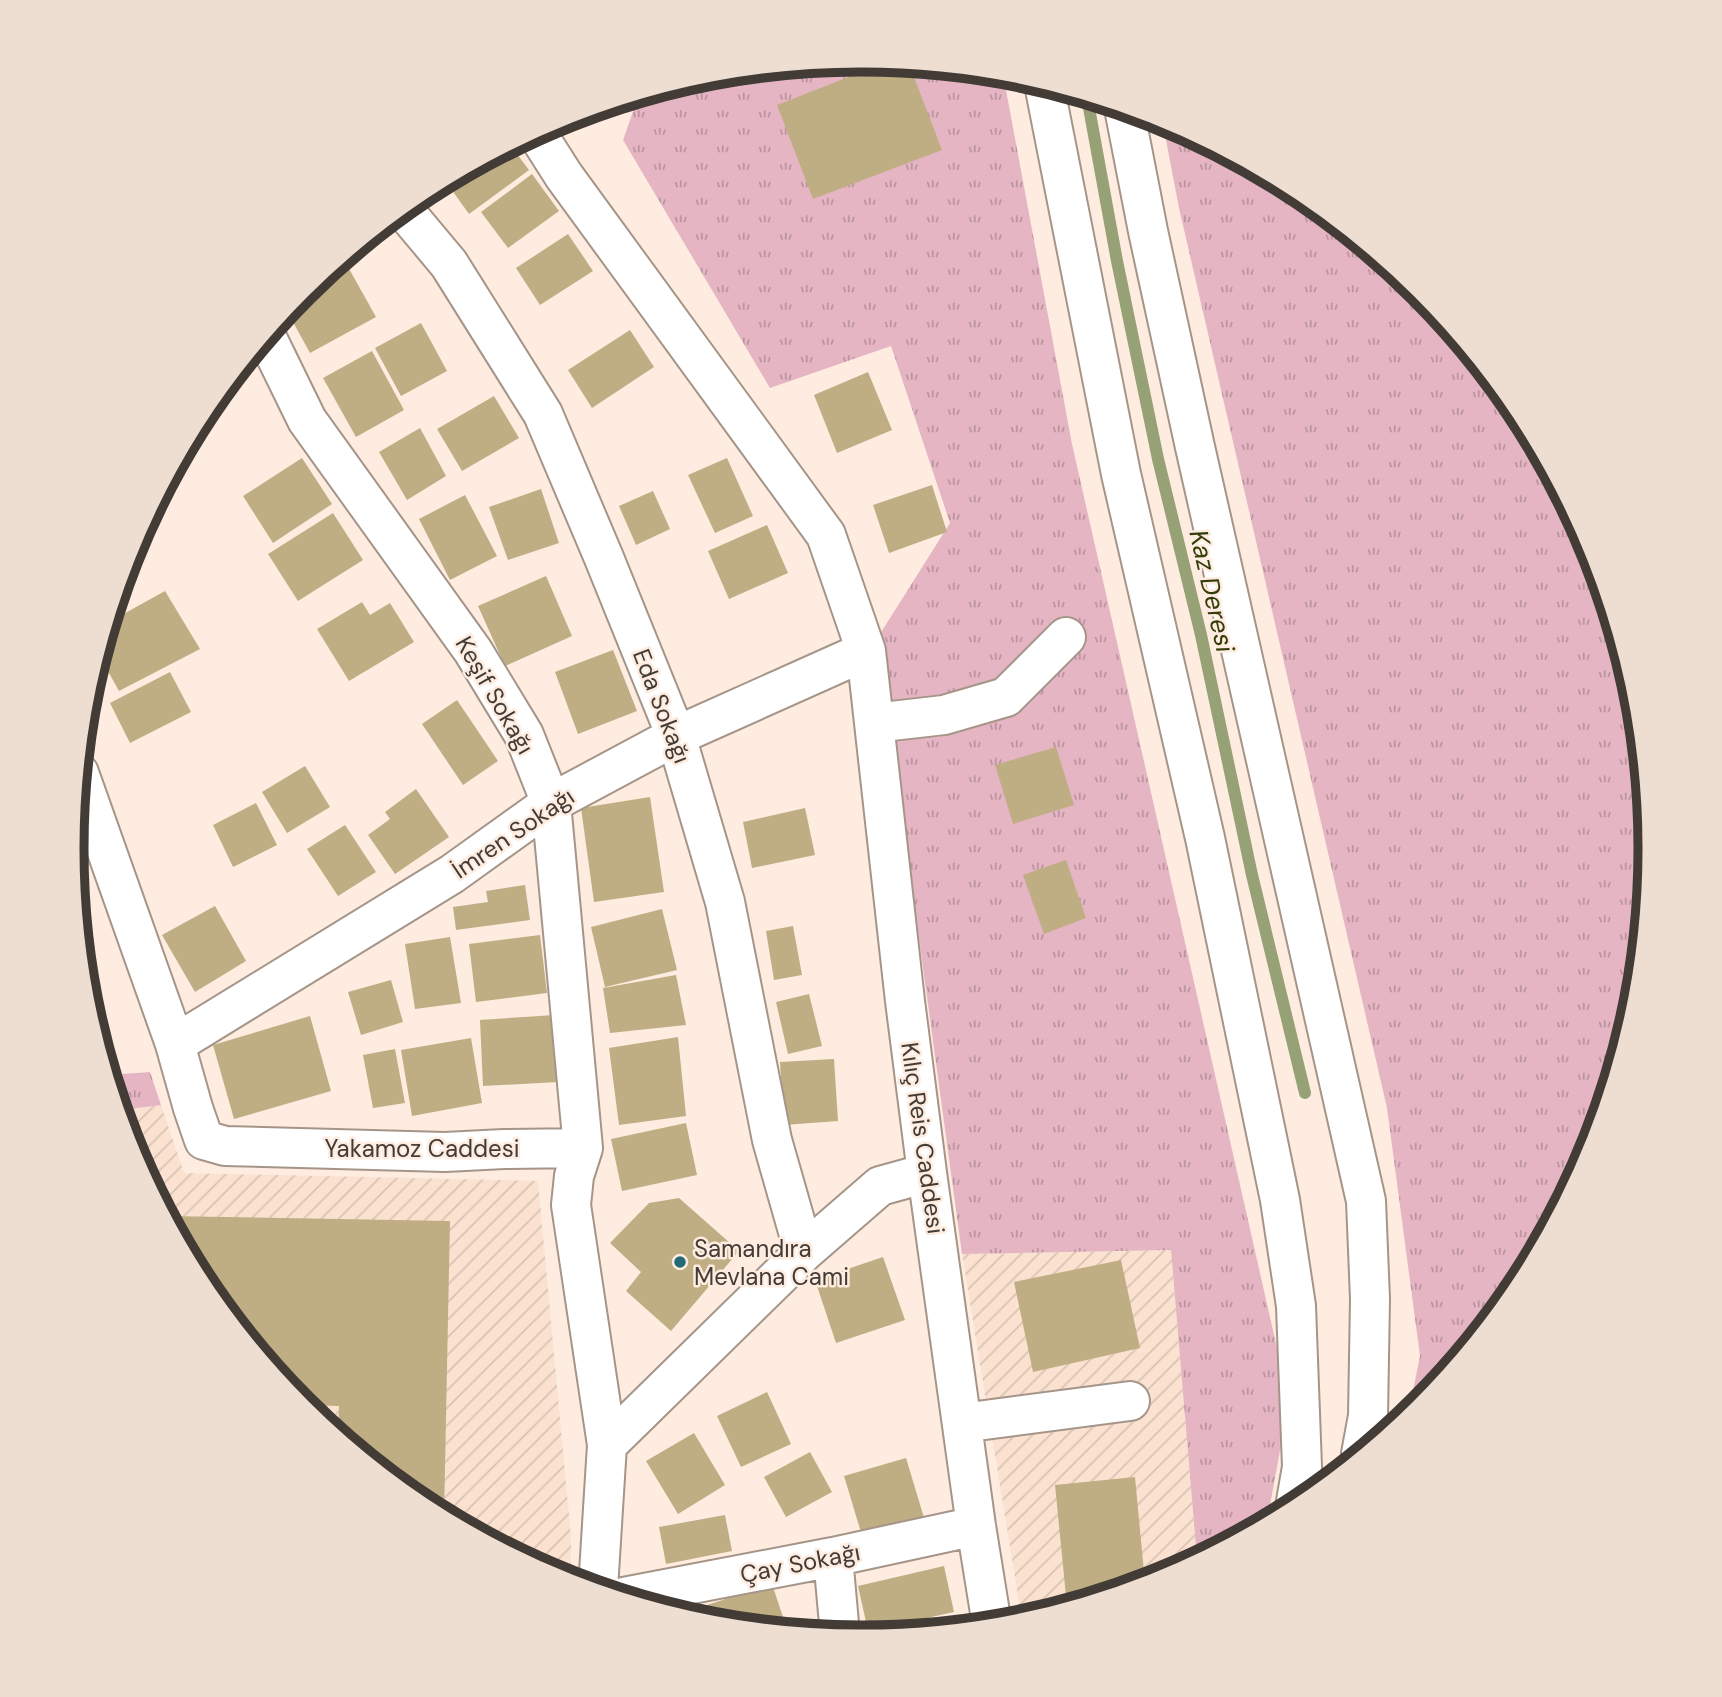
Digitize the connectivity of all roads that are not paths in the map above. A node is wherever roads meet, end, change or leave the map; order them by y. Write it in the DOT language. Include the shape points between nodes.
graph roads {
  1 [pos="1046,94"];
  2 [pos="1126,119"];
  3 [pos="542,141"];
  4 [pos="410,217"];
  5 [pos="270,345"];
  6 [pos="1066,637"];
  7 [pos="866,651"];
  8 [pos="874,723"];
  9 [pos="676,736"];
  10 [pos="86,794"];
  11 [pos="551,803"];
  12 [pos="175,1044"];
  13 [pos="583,1148"];
  14 [pos="927,1173"];
  15 [pos="804,1252"];
  16 [pos="1130,1401"];
  17 [pos="962,1423"];
  18 [pos="1364,1440"];
  19 [pos="607,1445"];
  20 [pos="1298,1491"];
  21 [pos="976,1526"];
  22 [pos="833,1557"];
  23 [pos="599,1579"];
  24 [pos="642,1594"];
  25 [pos="990,1614"];
  26 [pos="839,1625"];
  1 -- 20 [label="street" via="1121,474 1205,838 1280,1200 1296,1306 1302,1467"];
  2 -- 18 [label="street" via="1204,488 1366,1202 1370,1299"];
  3 -- 7 [label="street, Kılıç Reis Caddesi" via="826,535"];
  4 -- 9 [label="street, Eda Sokağı" via="449,264 543,414"];
  5 -- 11 [label="street, Keşif Sokağı" via="307,419 479,661 524,735"];
  6 -- 8 [label="street" via="1006,697 944,715"];
  7 -- 8 [label="street, Kılıç Reis Caddesi"];
  7 -- 9 [label="street, İmren Sokağı"];
  8 -- 14 [label="street, Kılıç Reis Caddesi"];
  9 -- 11 [label="street, İmren Sokağı"];
  9 -- 15 [label="street, Eda Sokağı" via="725,902 772,1140"];
  10 -- 12 [label="street, Yakamoz Caddesi"];
  11 -- 12 [label="street, İmren Sokağı" via="452,874"];
  11 -- 13 [label="street, Keşif Sokağı"];
  12 -- 13 [label="street, Yakamoz Caddesi" via="204,1140 225,1146 445,1152"];
  13 -- 19 [label="street" via="571,1205"];
  14 -- 15 [label="street" via="880,1186"];
  14 -- 17 [label="street, Kılıç Reis Caddesi"];
  15 -- 19 [label="street"];
  16 -- 17 [label="street"];
  17 -- 21 [label="street, Kılıç Reis Caddesi"];
  19 -- 23 [label="street"];
  21 -- 22 [label="street, Çay Sokağı"];
  21 -- 25 [label="street, Kılıç Reis Caddesi"];
  22 -- 24 [label="street, Çay Sokağı"];
  22 -- 26 [label="street"];
}
